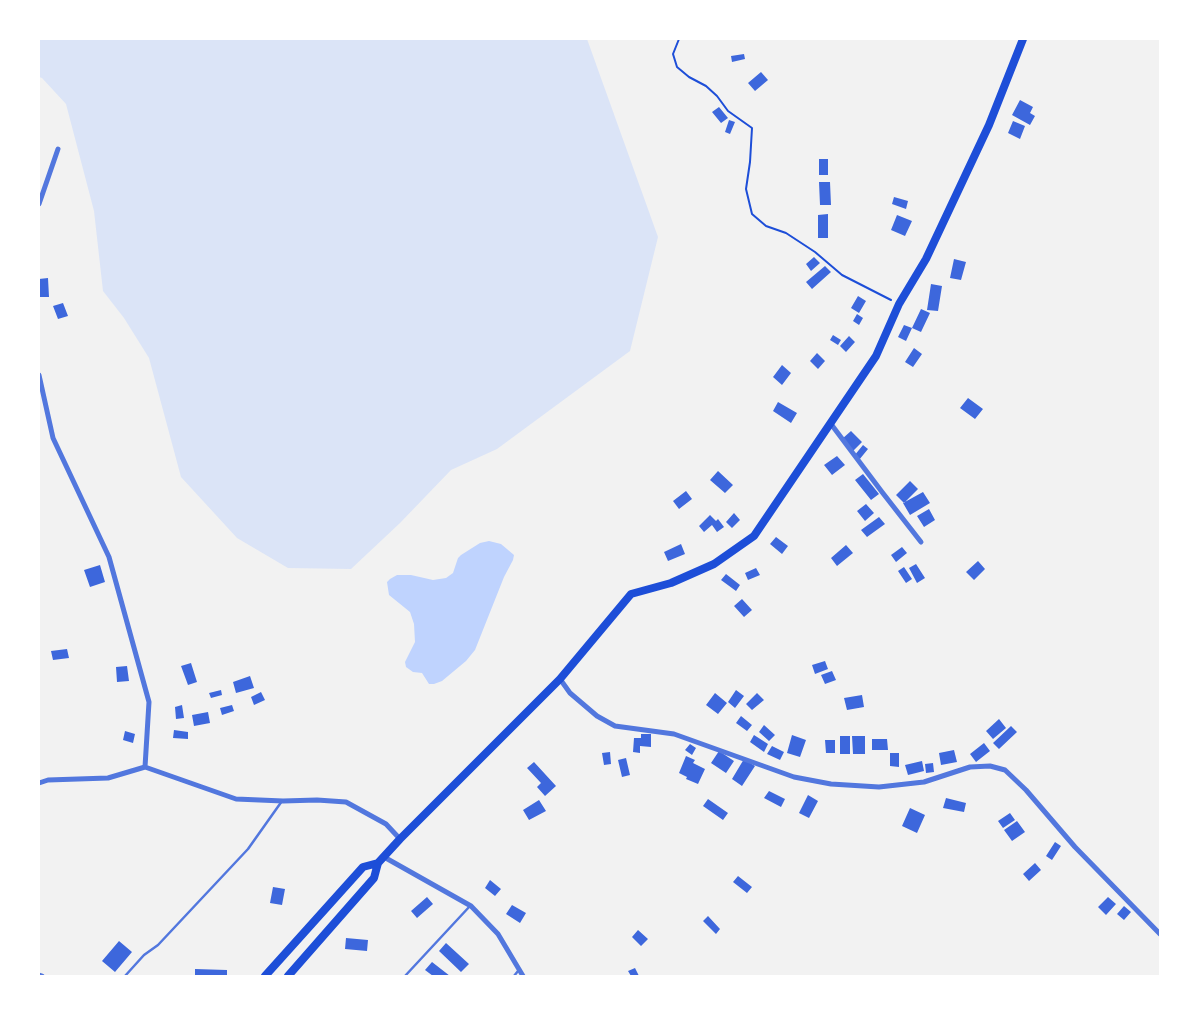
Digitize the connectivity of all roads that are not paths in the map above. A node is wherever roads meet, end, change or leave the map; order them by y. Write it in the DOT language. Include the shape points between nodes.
graph roads {
  1 [pos="1023,39"];
  2 [pos="58,149"];
  3 [pos="39,204"];
  4 [pos="39,375"];
  5 [pos="831,424"];
  6 [pos="921,542"];
  7 [pos="560,678"];
  8 [pos="145,767"];
  9 [pos="39,783"];
  10 [pos="283,801"];
  11 [pos="400,839"];
  12 [pos="381,860"];
  13 [pos="471,906"];
  14 [pos="1160,934"];
  15 [pos="518,971"];
  16 [pos="125,976"];
  17 [pos="265,976"];
  18 [pos="288,976"];
  19 [pos="405,976"];
  20 [pos="514,976"];
  21 [pos="522,976"];
  1 -- 5 [label="main road" via="989,125 926,259 899,304 876,356"];
  2 -- 3 [label="street"];
  4 -- 8 [label="street" via="53,438 108,557 149,702"];
  5 -- 6 [label="street"];
  5 -- 7 [label="main road" via="754,536 714,564 671,583 631,594"];
  7 -- 11 [label="main road"];
  7 -- 14 [label="street" via="570,692 597,716 615,726 674,734 794,777 831,784 878,787 924,782 970,767 990,766 1005,770"];
  8 -- 9 [label="street" via="108,778"];
  8 -- 10 [label="street" via="236,799"];
  10 -- 11 [label="street" via="346,802 386,824"];
  10 -- 16 [label="lane" via="248,849"];
  11 -- 12 [label="main road"];
  12 -- 13 [label="street"];
  12 -- 17 [label="main road" via="363,867"];
  12 -- 18 [label="main road" via="374,878"];
  13 -- 15 [label="street" via="498,934"];
  13 -- 19 [label="lane"];
  15 -- 20 [label="lane"];
  15 -- 21 [label="street"];
}
